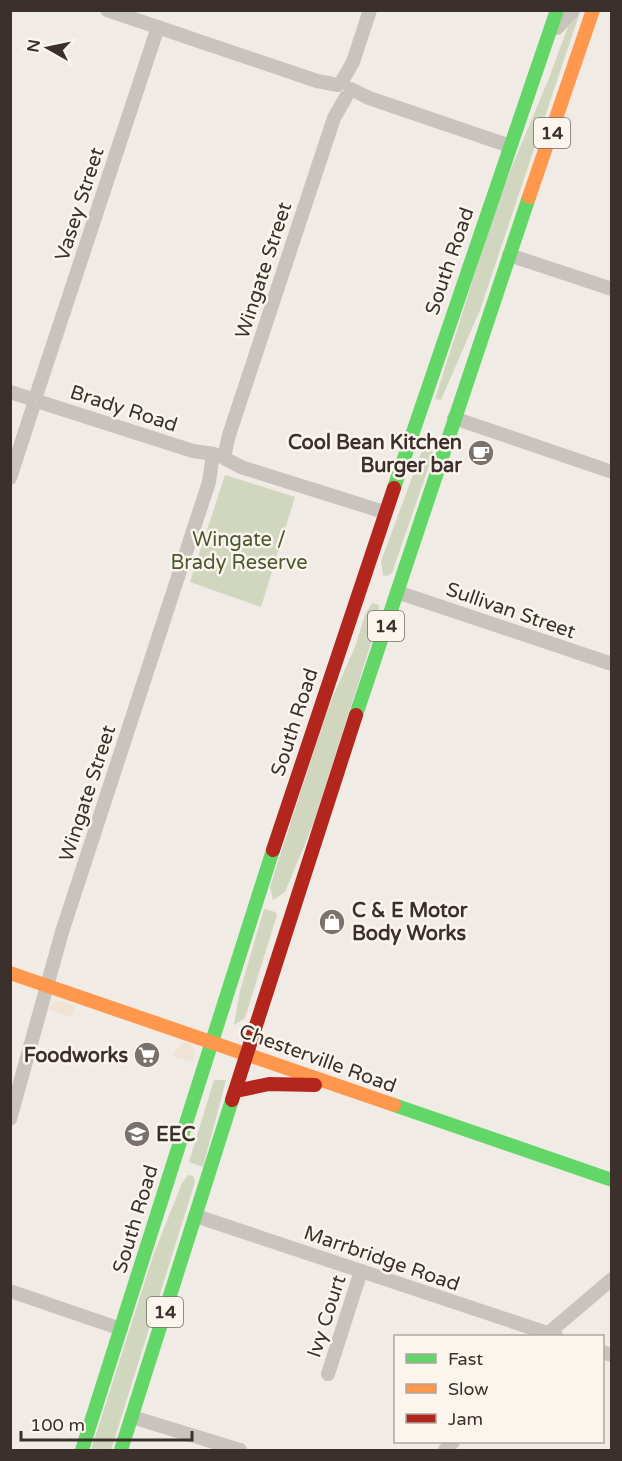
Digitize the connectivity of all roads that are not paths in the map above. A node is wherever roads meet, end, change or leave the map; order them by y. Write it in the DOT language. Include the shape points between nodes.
graph roads {
  1 [pos="107,10"];
  2 [pos="369,10"];
  3 [pos="557,10"];
  4 [pos="573,10"];
  5 [pos="593,10"];
  6 [pos="158,27"];
  7 [pos="548,39"];
  8 [pos="343,90"];
  9 [pos="510,146"];
  10 [pos="509,255"];
  11 [pos="612,289"];
  12 [pos="10,392"];
  13 [pos="35,400"];
  14 [pos="420,406"];
  15 [pos="454,418"];
  16 [pos="218,459"];
  17 [pos="612,472"];
  18 [pos="10,478"];
  19 [pos="384,512"];
  20 [pos="361,580"];
  21 [pos="397,592"];
  22 [pos="612,664"];
  23 [pos="257,900"];
  24 [pos="283,908"];
  25 [pos="10,973"];
  26 [pos="47,985"];
  27 [pos="212,1041"];
  28 [pos="248,1055"];
  29 [pos="336,1086"];
  30 [pos="236,1091"];
  31 [pos="10,1119"];
  32 [pos="192,1167"];
  33 [pos="612,1180"];
  34 [pos="196,1216"];
  35 [pos="361,1271"];
  36 [pos="612,1279"];
  37 [pos="10,1292"];
  38 [pos="121,1329"];
  39 [pos="547,1335"];
  40 [pos="551,1335"];
  41 [pos="328,1374"];
  42 [pos="132,1417"];
  43 [pos="82,1450"];
  44 [pos="121,1450"];
  45 [pos="240,1450"];
  1 -- 6 [label="street"];
  2 -- 8 [label="street, Wingate Street"];
  3 -- 7 [label="main road, South Road / 14"];
  4 -- 7 [label="street"];
  5 -- 10 [label="main road, South Road / 14"];
  6 -- 8 [label="street"];
  6 -- 13 [label="street, Vasey Street"];
  7 -- 9 [label="main road, South Road / 14"];
  8 -- 9 [label="street"];
  8 -- 16 [label="street, Wingate Street"];
  9 -- 14 [label="main road, South Road / 14"];
  10 -- 11 [label="street"];
  10 -- 15 [label="main road, South Road / 14"];
  12 -- 13 [label="street, Brady Road"];
  13 -- 16 [label="street, Brady Road"];
  13 -- 18 [label="street, Vasey Street"];
  14 -- 15 [label="main road"];
  14 -- 19 [label="main road, South Road / 14"];
  15 -- 17 [label="street"];
  15 -- 21 [label="main road, South Road / 14"];
  16 -- 19 [label="street, Brady Road"];
  16 -- 26 [label="street, Wingate Street"];
  19 -- 20 [label="main road, South Road / 14"];
  20 -- 21 [label="main road"];
  20 -- 23 [label="main road, South Road / 14"];
  21 -- 22 [label="street, Sullivan Street"];
  21 -- 24 [label="main road, South Road / 14"];
  23 -- 24 [label="main road"];
  23 -- 27 [label="main road, South Road / 14"];
  24 -- 28 [label="main road, South Road / 14"];
  25 -- 26 [label="main road, Chesterville Road"];
  26 -- 27 [label="main road, Chesterville Road"];
  26 -- 31 [label="street, Wingate Street"];
  27 -- 28 [label="main road, Chesterville Road"];
  27 -- 32 [label="main road, South Road / 14"];
  28 -- 29 [label="main road, Chesterville Road"];
  28 -- 30 [label="main road, South Road / 14"];
  29 -- 30 [label="main road" via="269,1084"];
  29 -- 33 [label="main road, Chesterville Road"];
  30 -- 32 [label="main road, South Road / 14"];
  32 -- 34 [label="main road, South Road / 14"];
  32 -- 38 [label="main road, South Road / 14"];
  34 -- 35 [label="street, Marrbridge Road"];
  34 -- 42 [label="main road, South Road / 14"];
  35 -- 39 [label="street, Marrbridge Road"];
  35 -- 41 [label="street, Ivy Court"];
  36 -- 40 [label="street"];
  37 -- 38 [label="street"];
  38 -- 43 [label="main road, South Road / 14"];
  42 -- 44 [label="main road, South Road / 14"];
  42 -- 45 [label="street"];
}
